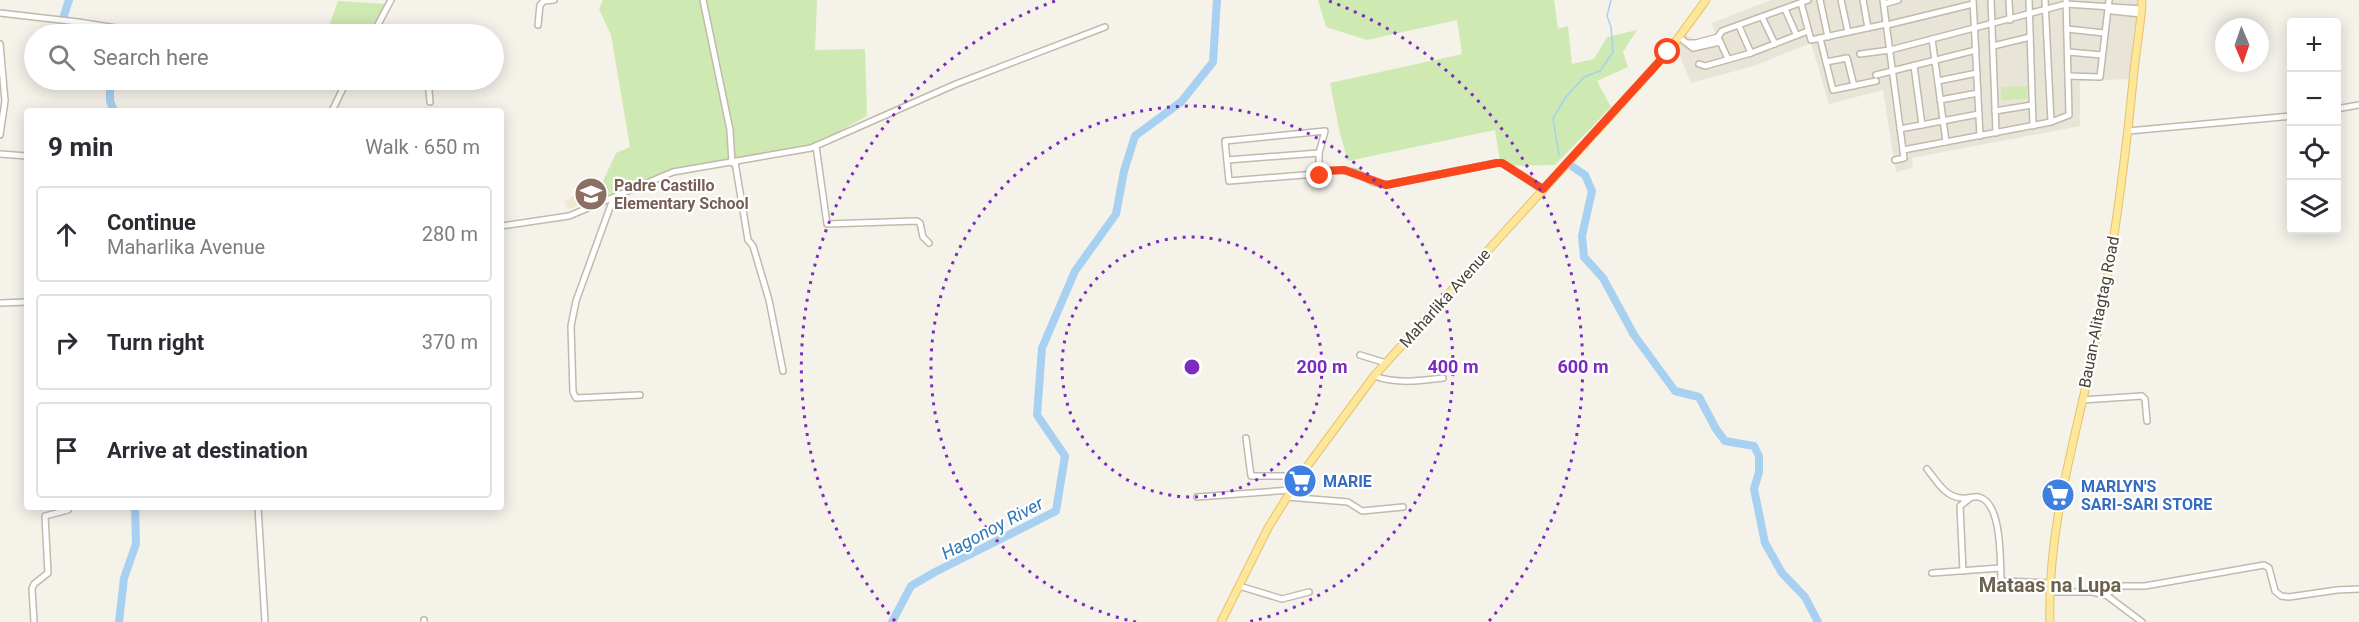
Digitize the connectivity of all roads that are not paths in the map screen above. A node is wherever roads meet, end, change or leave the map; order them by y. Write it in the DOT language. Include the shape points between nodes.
graph roads {
  1 [pos="391,0"];
  2 [pos="554,0"];
  3 [pos="703,0"];
  4 [pos="1706,0"];
  5 [pos="1808,0"];
  6 [pos="1820,0"];
  7 [pos="1841,0"];
  8 [pos="1863,0"];
  9 [pos="1898,0"];
  10 [pos="1990,0"];
  11 [pos="2009,0"];
  12 [pos="2029,0"];
  13 [pos="2046,0"];
  14 [pos="2109,0"];
  15 [pos="2142,0"];
  16 [pos="1883,2"];
  17 [pos="1973,2"];
  18 [pos="2066,2"];
  19 [pos="1801,3"];
  20 [pos="2108,7"];
  21 [pos="1785,9"];
  22 [pos="2046,9"];
  23 [pos="2142,11"];
  24 [pos="0,13"];
  25 [pos="2030,15"];
  26 [pos="1762,17"];
  27 [pos="2010,20"];
  28 [pos="91,24"];
  29 [pos="378,24"];
  30 [pos="1886,24"];
  31 [pos="538,25"];
  32 [pos="1992,25"];
  33 [pos="1739,26"];
  34 [pos="1105,27"];
  35 [pos="1868,28"];
  36 [pos="1975,29"];
  37 [pos="2067,29"];
  38 [pos="1808,31"];
  39 [pos="1848,32"];
  40 [pos="2104,33"];
  41 [pos="1796,34"];
  42 [pos="1679,37"];
  43 [pos="1828,37"];
  44 [pos="2030,37"];
  45 [pos="1820,38"];
  46 [pos="1719,39"];
  47 [pos="1932,39"];
  48 [pos="0,44"];
  49 [pos="1775,44"];
  50 [pos="1993,46"];
  51 [pos="1890,50"];
  52 [pos="1976,50"];
  53 [pos="2068,52"];
  54 [pos="1751,53"];
  55 [pos="1860,54"];
  56 [pos="2102,55"];
  57 [pos="1728,59"];
  58 [pos="1935,61"];
  59 [pos="1826,62"];
  60 [pos="1699,64"];
  61 [pos="1914,66"];
  62 [pos="1893,71"];
  63 [pos="1977,73"];
  64 [pos="2068,76"];
  65 [pos="1938,81"];
  66 [pos="1854,86"];
  67 [pos="342,90"];
  68 [pos="429,90"];
  69 [pos="1978,93"];
  70 [pos="1940,100"];
  71 [pos="430,102"];
  72 [pos="2032,105"];
  73 [pos="2359,105"];
  74 [pos="333,108"];
  75 [pos="2341,108"];
  76 [pos="1995,111"];
  77 [pos="1979,114"];
  78 [pos="2287,116"];
  79 [pos="1943,120"];
  80 [pos="2051,122"];
  81 [pos="1922,124"];
  82 [pos="2033,126"];
  83 [pos="1900,129"];
  84 [pos="2128,131"];
  85 [pos="1996,133"];
  86 [pos="0,135"];
  87 [pos="1980,136"];
  88 [pos="1946,142"];
  89 [pos="816,146"];
  90 [pos="1903,150"];
  91 [pos="1320,153"];
  92 [pos="0,154"];
  93 [pos="24,156"];
  94 [pos="1227,160"];
  95 [pos="1895,160"];
  96 [pos="733,163"];
  97 [pos="1321,169"];
  98 [pos="1543,189"];
  99 [pos="613,199"];
  100 [pos="504,226"];
  101 [pos="929,243"];
  102 [pos="24,302"];
  103 [pos="0,303"];
  104 [pos="1360,356"];
  105 [pos="1386,363"];
  106 [pos="783,371"];
  107 [pos="1374,376"];
  108 [pos="1443,378"];
  109 [pos="640,395"];
  110 [pos="2082,400"];
  111 [pos="2148,421"];
  112 [pos="1246,438"];
  113 [pos="1927,469"];
  114 [pos="1300,476"];
  115 [pos="1289,494"];
  116 [pos="1197,497"];
  117 [pos="1970,498"];
  118 [pos="1403,507"];
  119 [pos="68,510"];
  120 [pos="258,510"];
  121 [pos="2000,568"];
  122 [pos="1963,571"];
  123 [pos="1932,573"];
  124 [pos="2049,583"];
  125 [pos="1239,586"];
  126 [pos="2359,589"];
  127 [pos="1309,592"];
  128 [pos="2049,592"];
  129 [pos="2106,595"];
  130 [pos="34,622"];
  131 [pos="265,622"];
  132 [pos="1221,622"];
  133 [pos="2050,622"];
  134 [pos="2142,622"];
  1 -- 29 [label="street"];
  2 -- 31 [label="street" via="540,5"];
  3 -- 96 [label="street" via="730,130"];
  4 -- 42 [label="main road, Maharlika Avenue"];
  5 -- 19 [label="street"];
  6 -- 43 [label="street"];
  7 -- 39 [label="street"];
  8 -- 35 [label="street"];
  9 -- 16 [label="street"];
  10 -- 32 [label="street"];
  11 -- 27 [label="street"];
  12 -- 25 [label="street"];
  13 -- 22 [label="street"];
  14 -- 20 [label="street"];
  15 -- 23 [label="main road, Bauan-Alitagtag Road"];
  16 -- 30 [label="street"];
  17 -- 30 [label="street"];
  17 -- 36 [label="street"];
  18 -- 20 [label="street"];
  18 -- 22 [label="street"];
  18 -- 37 [label="street"];
  19 -- 21 [label="street"];
  19 -- 38 [label="street"];
  20 -- 23 [label="street" via="2112,11"];
  20 -- 40 [label="street"];
  21 -- 26 [label="street"];
  21 -- 41 [label="street"];
  22 -- 25 [label="street"];
  22 -- 80 [label="street"];
  23 -- 84 [label="main road, Bauan-Alitagtag Road"];
  24 -- 28 [label="street"];
  25 -- 27 [label="street"];
  25 -- 44 [label="street"];
  26 -- 33 [label="street"];
  26 -- 49 [label="street"];
  27 -- 32 [label="street"];
  30 -- 35 [label="street"];
  30 -- 51 [label="street"];
  32 -- 36 [label="street"];
  32 -- 50 [label="street"];
  33 -- 46 [label="street" via="1722,31"];
  33 -- 54 [label="street"];
  34 -- 89 [label="street" via="956,84"];
  35 -- 39 [label="street"];
  36 -- 47 [label="street"];
  36 -- 52 [label="street"];
  37 -- 40 [label="street"];
  37 -- 53 [label="street"];
  38 -- 41 [label="street"];
  38 -- 45 [label="street" via="1810,40"];
  39 -- 43 [label="street"];
  40 -- 56 [label="street"];
  41 -- 49 [label="street"];
  42 -- 46 [label="street" via="1688,43"];
  42 -- 98 [label="main road, Maharlika Avenue"];
  43 -- 45 [label="street"];
  44 -- 50 [label="street"];
  44 -- 72 [label="street"];
  45 -- 59 [label="street"];
  46 -- 57 [label="street"];
  47 -- 51 [label="street"];
  47 -- 58 [label="street"];
  48 -- 86 [label="street" via="5,101"];
  49 -- 54 [label="street"];
  50 -- 76 [label="street"];
  51 -- 55 [label="street"];
  51 -- 62 [label="street"];
  52 -- 58 [label="street"];
  52 -- 63 [label="street"];
  53 -- 56 [label="street"];
  53 -- 64 [label="street"];
  54 -- 57 [label="street"];
  56 -- 64 [label="street" via="2100,77"];
  57 -- 60 [label="street"];
  58 -- 61 [label="street"];
  58 -- 65 [label="street"];
  59 -- 66 [label="street" via="1833,90"];
  59 -- 66 [label="street" via="1847,57"];
  61 -- 62 [label="street"];
  61 -- 81 [label="street"];
  62 -- 66 [label="street"];
  62 -- 83 [label="street"];
  63 -- 65 [label="street"];
  63 -- 69 [label="street"];
  64 -- 80 [label="street" via="2069,115"];
  65 -- 70 [label="street"];
  67 -- 74 [label="street"];
  68 -- 71 [label="street"];
  69 -- 70 [label="street"];
  69 -- 77 [label="street"];
  70 -- 79 [label="street"];
  72 -- 76 [label="street"];
  72 -- 82 [label="street"];
  73 -- 75 [label="street"];
  76 -- 85 [label="street"];
  77 -- 79 [label="street"];
  77 -- 87 [label="street"];
  78 -- 84 [label="street"];
  79 -- 81 [label="street"];
  79 -- 88 [label="street"];
  80 -- 82 [label="street"];
  81 -- 83 [label="street"];
  82 -- 85 [label="street"];
  83 -- 90 [label="street"];
  84 -- 110 [label="main road, Bauan-Alitagtag Road" via="2110,267"];
  85 -- 87 [label="street"];
  87 -- 88 [label="street"];
  88 -- 90 [label="street"];
  89 -- 96 [label="street"];
  89 -- 101 [label="street" via="827,224 917,221"];
  90 -- 95 [label="street" via="1904,158"];
  91 -- 94 [label="street"];
  91 -- 94 [label="street" via="1325,131 1226,141"];
  91 -- 97 [label="street"];
  92 -- 93 [label="street"];
  94 -- 97 [label="street" via="1229,181 1316,174"];
  96 -- 99 [label="street" via="673,172"];
  96 -- 106 [label="street" via="748,240 769,300"];
  97 -- 98 [label="street" via="1344,170 1386,185 1502,163"];
  98 -- 105 [label="main road, Maharlika Avenue"];
  99 -- 100 [label="street" via="569,216"];
  99 -- 109 [label="street" via="576,301 571,326 573,392 576,398"];
  102 -- 103 [label="street"];
  104 -- 105 [label="street"];
  105 -- 107 [label="main road, Maharlika Avenue"];
  107 -- 108 [label="street" via="1412,381"];
  107 -- 114 [label="main road, Maharlika Avenue"];
  110 -- 111 [label="street" via="2142,396"];
  110 -- 124 [label="main road, Bauan-Alitagtag Road" via="2062,484"];
  112 -- 114 [label="street" via="1251,476"];
  113 -- 117 [label="street" via="1947,493"];
  114 -- 115 [label="main road, Maharlika Avenue"];
  115 -- 116 [label="street"];
  115 -- 118 [label="street" via="1348,502 1362,511"];
  115 -- 125 [label="main road, Maharlika Avenue"];
  117 -- 121 [label="street" via="1985,500 1996,515"];
  117 -- 122 [label="street" via="1960,506"];
  119 -- 130 [label="street" via="45,516 48,573 32,588"];
  120 -- 131 [label="street"];
  121 -- 122 [label="street"];
  121 -- 124 [label="street" via="2001,578 2007,583"];
  122 -- 123 [label="street"];
  124 -- 128 [label="main road, Bauan-Alitagtag Road"];
  125 -- 127 [label="street" via="1282,599"];
  125 -- 132 [label="main road, Maharlika Avenue"];
  126 -- 129 [label="street" via="2281,596 2264,565 2145,586 2121,586"];
  128 -- 129 [label="street"];
  128 -- 133 [label="main road, Bauan-Alitagtag Road"];
  129 -- 134 [label="street"];
}
